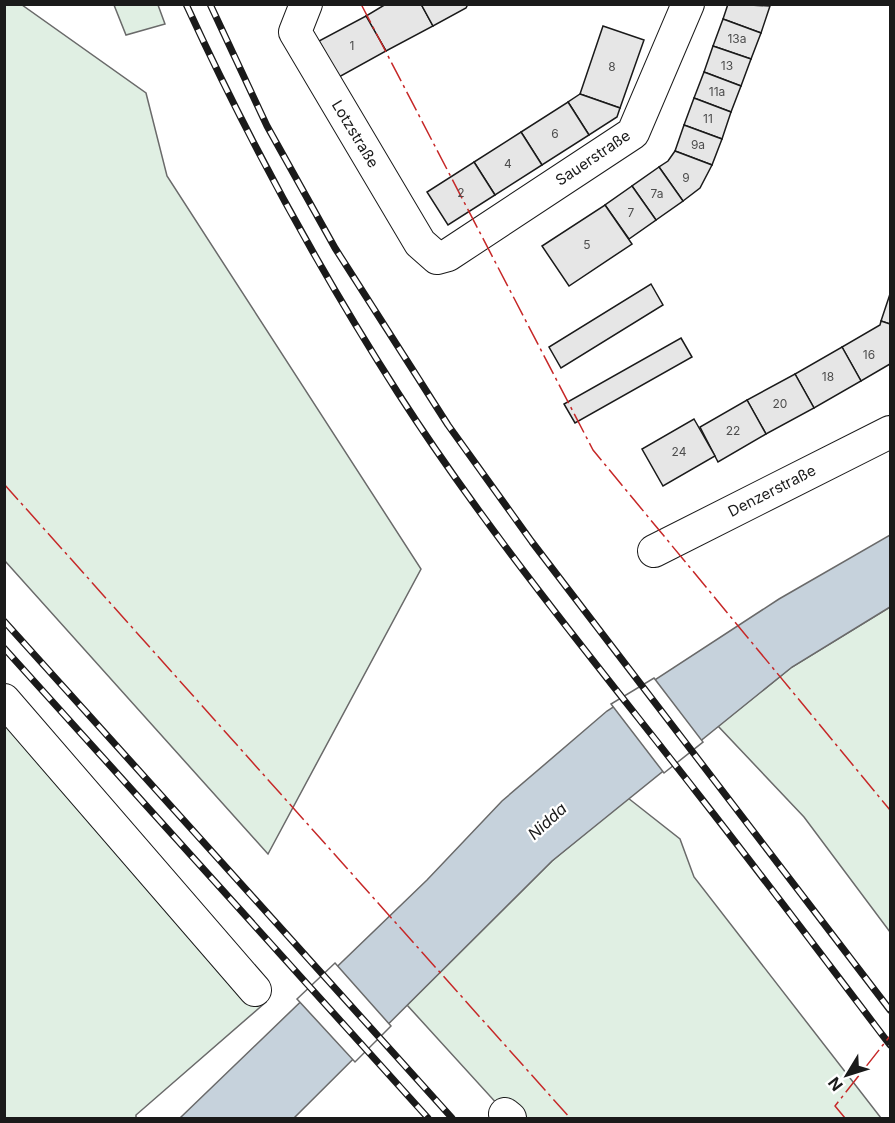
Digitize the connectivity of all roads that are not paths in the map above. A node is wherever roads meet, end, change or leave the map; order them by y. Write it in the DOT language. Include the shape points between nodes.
graph roads {
  1 [pos="306,4"];
  2 [pos="688,4"];
  3 [pos="437,258"];
  4 [pos="891,432"];
  5 [pos="654,551"];
  6 [pos="4,700"];
  7 [pos="255,990"];
  1 -- 3 [label="street, Lotzstraße" via="295,33 420,243"];
  2 -- 3 [label="street, Sauerstraße" via="633,132 448,255"];
  4 -- 5 [label="street, Denzerstraße"];
  6 -- 7 [label="street"];
}
